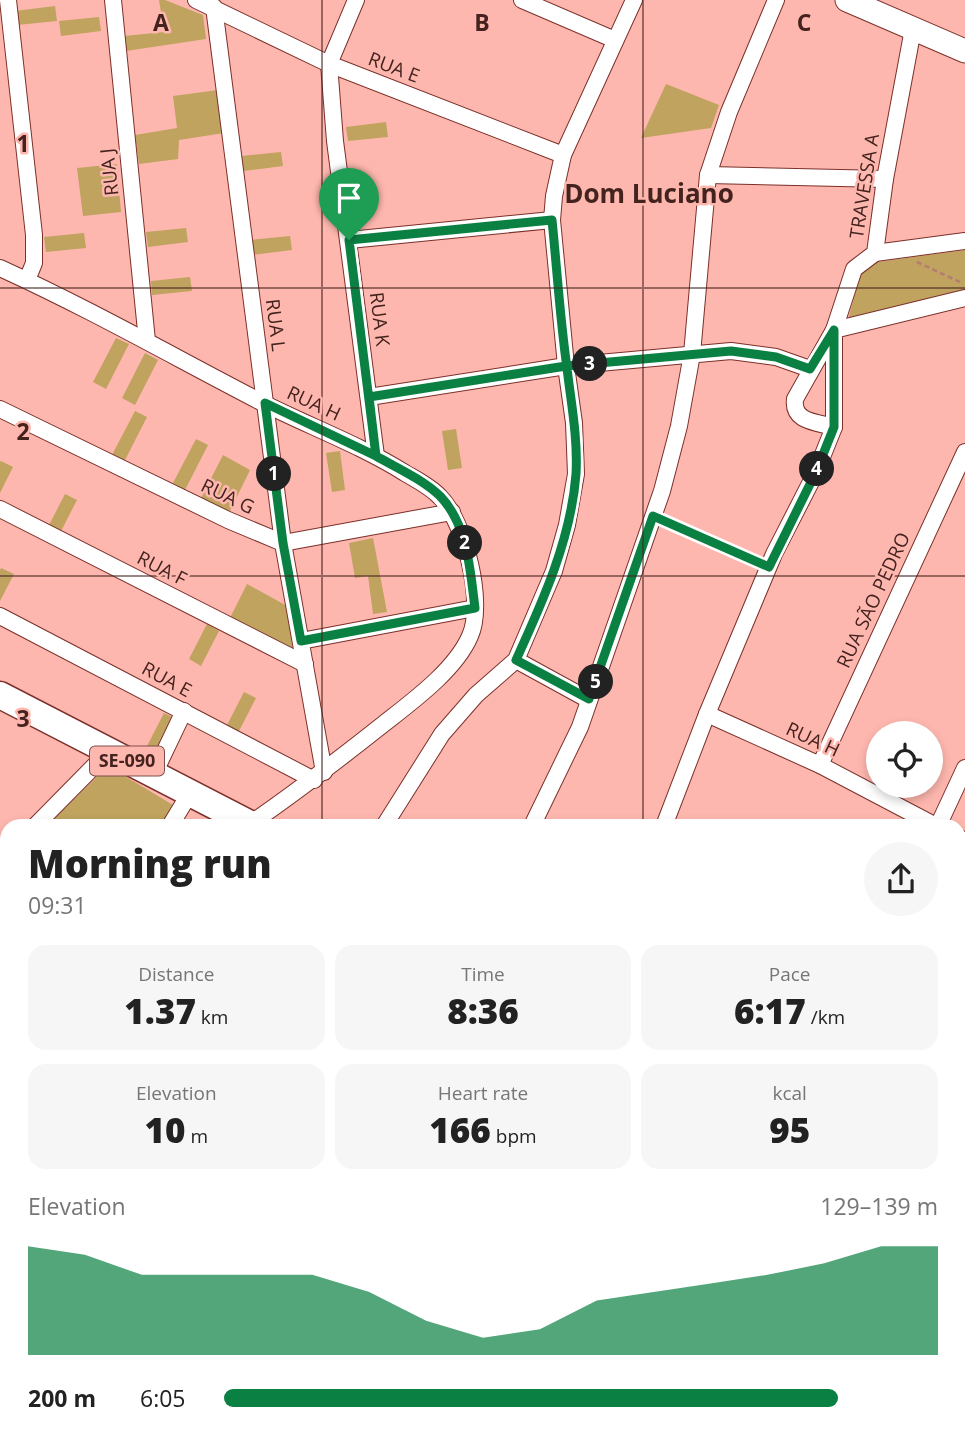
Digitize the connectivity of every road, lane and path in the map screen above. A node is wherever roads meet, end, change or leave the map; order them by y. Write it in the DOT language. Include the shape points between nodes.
graph roads {
  1 [pos="8,0"];
  2 [pos="113,0"];
  3 [pos="196,0"];
  4 [pos="356,0"];
  5 [pos="522,0"];
  6 [pos="634,0"];
  7 [pos="776,0"];
  8 [pos="848,0"];
  9 [pos="214,7"];
  10 [pos="913,29"];
  11 [pos="615,40"];
  12 [pos="965,51"];
  13 [pos="329,64"];
  14 [pos="563,155"];
  15 [pos="708,175"];
  16 [pos="885,179"];
  17 [pos="552,220"];
  18 [pos="349,240"];
  19 [pos="965,241"];
  20 [pos="893,250"];
  21 [pos="875,253"];
  22 [pos="0,268"];
  23 [pos="27,280"];
  24 [pos="965,284"];
  25 [pos="965,298"];
  26 [pos="834,330"];
  27 [pos="147,341"];
  28 [pos="692,354"];
  29 [pos="566,366"];
  30 [pos="810,369"];
  31 [pos="369,397"];
  32 [pos="265,403"];
  33 [pos="0,410"];
  34 [pos="834,427"];
  35 [pos="965,452"];
  36 [pos="376,456"];
  37 [pos="0,509"];
  38 [pos="452,512"];
  39 [pos="653,516"];
  40 [pos="283,543"];
  41 [pos="769,567"];
  42 [pos="475,608"];
  43 [pos="0,616"];
  44 [pos="301,641"];
  45 [pos="516,660"];
  46 [pos="305,664"];
  47 [pos="0,695"];
  48 [pos="589,699"];
  49 [pos="184,711"];
  50 [pos="707,714"];
  51 [pos="109,751"];
  52 [pos="820,765"];
  53 [pos="965,768"];
  54 [pos="153,776"];
  55 [pos="319,776"];
  56 [pos="190,793"];
  57 [pos="42,819"];
  58 [pos="174,819"];
  59 [pos="240,819"];
  60 [pos="260,819"];
  61 [pos="388,819"];
  62 [pos="535,819"];
  63 [pos="667,819"];
  64 [pos="924,819"];
  65 [pos="940,819"];
  1 -- 23 [label="street" via="34,225 34,262"];
  2 -- 27 [label="street, RUA J"];
  3 -- 9 [label="street, RUA E"];
  4 -- 13 [label="street"];
  5 -- 11 [label="street"];
  6 -- 11 [label="street"];
  7 -- 15 [label="street"];
  8 -- 10 [label="street"];
  9 -- 13 [label="street, RUA E"];
  9 -- 32 [label="street, RUA L"];
  10 -- 12 [label="street"];
  10 -- 16 [label="street, TRAVESSA A"];
  11 -- 14 [label="street"];
  13 -- 14 [label="street, RUA E"];
  13 -- 18 [label="street, RUA K"];
  14 -- 17 [label="street"];
  15 -- 16 [label="street"];
  15 -- 28 [label="street"];
  16 -- 21 [label="street, TRAVESSA A"];
  17 -- 18 [label="street"];
  17 -- 29 [label="street"];
  18 -- 31 [label="street, RUA K"];
  19 -- 20 [label="street"];
  20 -- 21 [label="street"];
  20 -- 24 [label="path"];
  21 -- 26 [label="street, TRAVESSA A" via="854,269"];
  22 -- 23 [label="street, RUA H"];
  23 -- 27 [label="street, RUA H"];
  25 -- 26 [label="street"];
  26 -- 30 [label="street, TRAVESSA A"];
  26 -- 34 [label="street"];
  27 -- 32 [label="street, RUA H"];
  28 -- 29 [label="street"];
  28 -- 30 [label="street" via="754,353"];
  28 -- 39 [label="street" via="679,426"];
  29 -- 31 [label="street"];
  29 -- 45 [label="street" via="575,433 572,499 554,571"];
  30 -- 34 [label="street, TRAVESSA A" via="795,399 796,412"];
  31 -- 36 [label="street, RUA K"];
  32 -- 36 [label="street, RUA H"];
  32 -- 40 [label="street, RUA L"];
  33 -- 40 [label="street, RUA G"];
  34 -- 41 [label="street"];
  35 -- 52 [label="street, RUA SÃO PEDRO"];
  36 -- 38 [label="street, RUA H" via="433,491"];
  37 -- 46 [label="street, RUA F"];
  38 -- 40 [label="street"];
  38 -- 42 [label="street, RUA H" via="468,556"];
  39 -- 41 [label="path"];
  39 -- 48 [label="street"];
  40 -- 44 [label="street, RUA L"];
  41 -- 50 [label="street"];
  42 -- 44 [label="street"];
  42 -- 55 [label="street, RUA H" via="469,639 429,687"];
  43 -- 49 [label="street, RUA E"];
  44 -- 46 [label="street, RUA L"];
  45 -- 48 [label="street"];
  45 -- 61 [label="street" via="476,695 442,734"];
  46 -- 55 [label="street, RUA L"];
  47 -- 51 [label="main road, SE-090"];
  48 -- 62 [label="street"];
  49 -- 54 [label="street"];
  49 -- 55 [label="street, RUA E"];
  50 -- 52 [label="street, RUA H"];
  50 -- 63 [label="street"];
  51 -- 54 [label="main road, SE-090"];
  51 -- 57 [label="street"];
  52 -- 64 [label="street, RUA H"];
  53 -- 65 [label="street"];
  54 -- 56 [label="main road, SE-090"];
  55 -- 60 [label="street, RUA H"];
  56 -- 58 [label="street"];
  56 -- 59 [label="main road, SE-090"];
}
